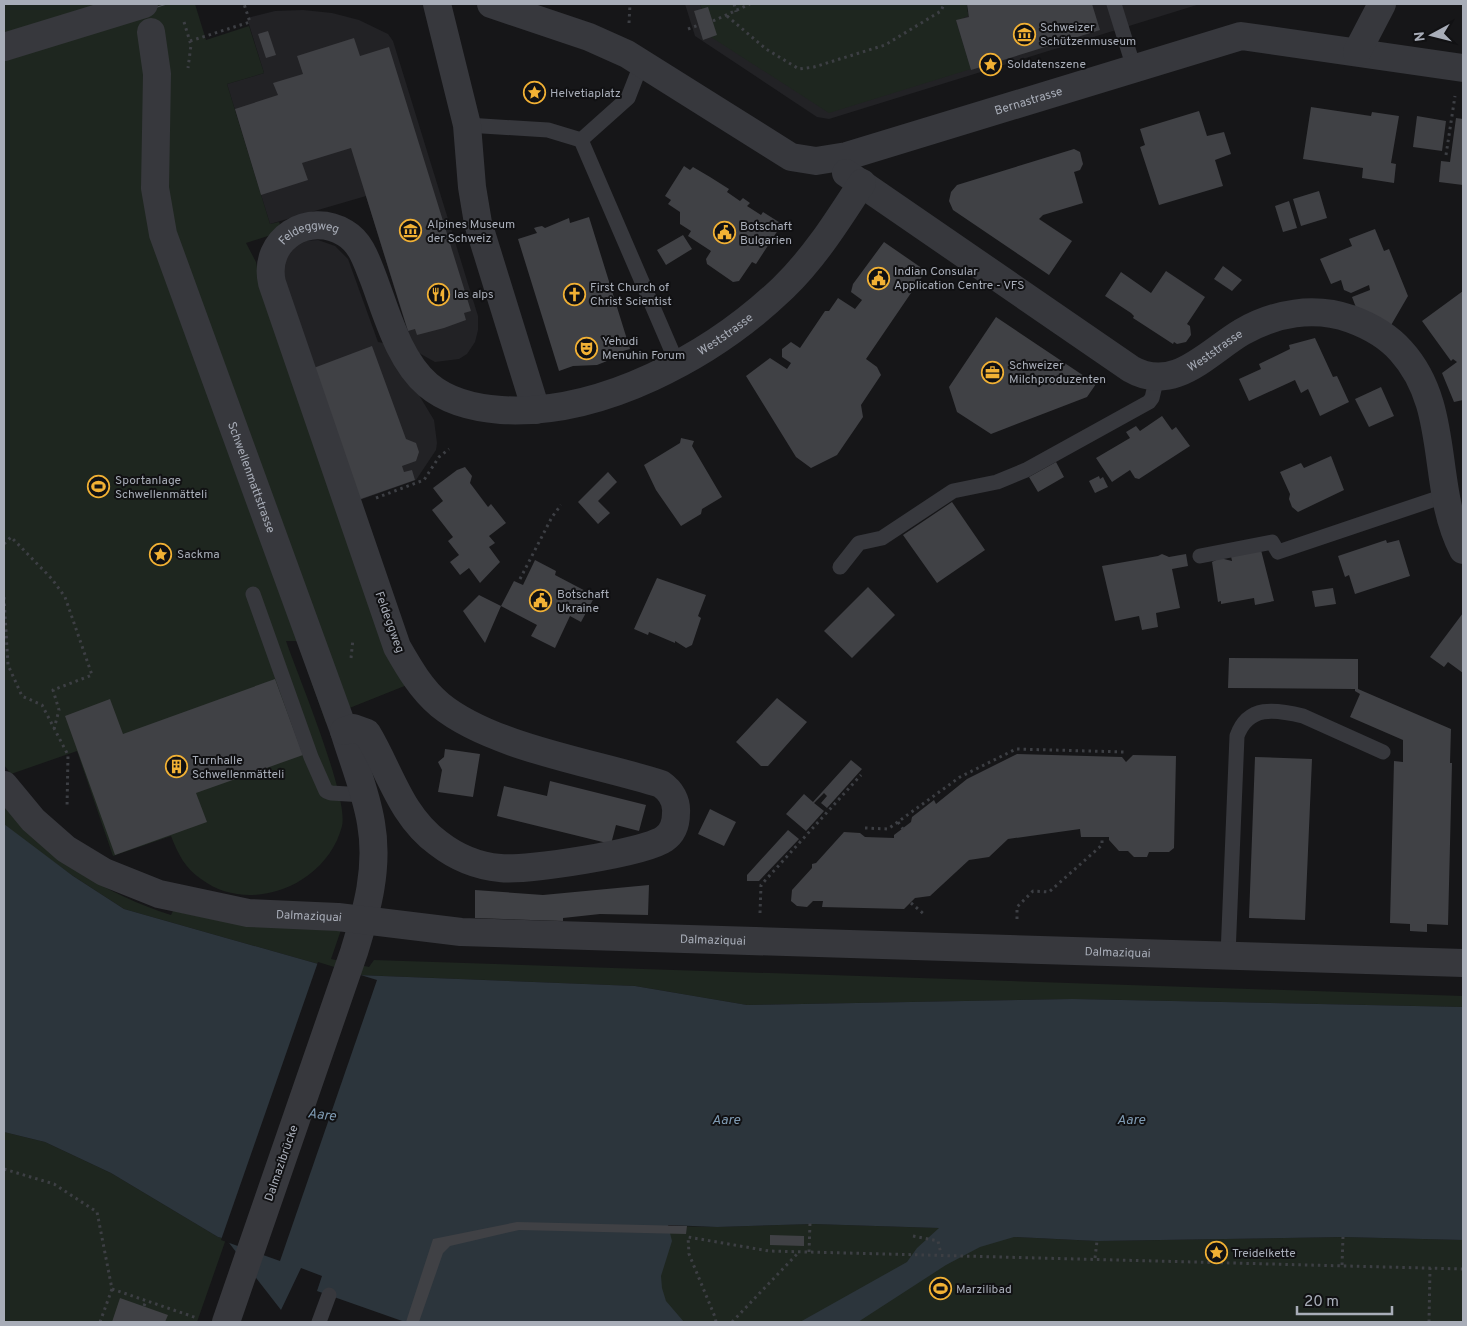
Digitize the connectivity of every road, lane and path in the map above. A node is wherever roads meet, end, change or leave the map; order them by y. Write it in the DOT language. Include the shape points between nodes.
graph roads {
  1 [pos="144,4"];
  2 [pos="244,4"];
  3 [pos="437,4"];
  4 [pos="491,4"];
  5 [pos="734,4"];
  6 [pos="750,4"];
  7 [pos="944,4"];
  8 [pos="1114,4"];
  9 [pos="1382,4"];
  10 [pos="736,12"];
  11 [pos="727,16"];
  12 [pos="713,21"];
  13 [pos="184,22"];
  14 [pos="699,25"];
  15 [pos="688,29"];
  16 [pos="151,32"];
  17 [pos="190,41"];
  18 [pos="4,47"];
  19 [pos="1357,52"];
  20 [pos="642,62"];
  21 [pos="1134,68"];
  22 [pos="188,69"];
  23 [pos="1460,80"];
  24 [pos="467,125"];
  25 [pos="581,140"];
  26 [pos="1446,155"];
  27 [pos="826,161"];
  28 [pos="862,184"];
  29 [pos="677,363"];
  30 [pos="1157,377"];
  31 [pos="536,410"];
  32 [pos="449,449"];
  33 [pos="1447,495"];
  34 [pos="382,496"];
  35 [pos="561,505"];
  36 [pos="4,544"];
  37 [pos="1463,550"];
  38 [pos="1200,556"];
  39 [pos="840,567"];
  40 [pos="520,580"];
  41 [pos="253,594"];
  42 [pos="4,597"];
  43 [pos="54,729"];
  44 [pos="344,731"];
  45 [pos="1105,752"];
  46 [pos="1125,752"];
  47 [pos="1383,752"];
  48 [pos="1105,757"];
  49 [pos="861,775"];
  50 [pos="4,785"];
  51 [pos="364,796"];
  52 [pos="898,822"];
  53 [pos="865,828"];
  54 [pos="903,828"];
  55 [pos="1102,837"];
  56 [pos="66,849"];
  57 [pos="364,920"];
  58 [pos="759,942"];
  59 [pos="1015,949"];
  60 [pos="1228,955"];
  61 [pos="1463,963"];
  62 [pos="4,1169"];
  63 [pos="810,1223"];
  64 [pos="914,1236"];
  65 [pos="1343,1237"];
  66 [pos="1097,1241"];
  67 [pos="799,1252"];
  68 [pos="809,1252"];
  69 [pos="941,1254"];
  70 [pos="1094,1258"];
  71 [pos="1342,1264"];
  72 [pos="1430,1268"];
  73 [pos="1463,1269"];
  74 [pos="112,1289"];
  75 [pos="329,1295"];
  76 [pos="146,1301"];
  77 [pos="144,1306"];
  78 [pos="219,1321"];
  79 [pos="100,1322"];
  80 [pos="319,1322"];
  81 [pos="716,1322"];
  82 [pos="732,1322"];
  83 [pos="1429,1322"];
  1 -- 18 [label="street, bridge"];
  2 -- 17 [label="path" via="250,22"];
  3 -- 24 [label="street"];
  4 -- 20 [label="street" via="597,40"];
  5 -- 10 [label="path"];
  6 -- 10 [label="path"];
  7 -- 11 [label="path" via="941,11 885,45 799,69 766,49"];
  8 -- 21 [label="lane"];
  9 -- 19 [label="street"];
  10 -- 11 [label="path"];
  11 -- 12 [label="path"];
  13 -- 17 [label="path"];
  14 -- 15 [label="path"];
  16 -- 44 [label="street, Schwellenmattstrasse" via="157,74 155,188 163,234"];
  17 -- 22 [label="path"];
  19 -- 21 [label="street, Bernastrasse" via="1241,36"];
  19 -- 23 [label="street, Bernastrasse"];
  20 -- 25 [label="lane" via="628,98"];
  20 -- 27 [label="street, Bernastrasse" via="785,154 804,160"];
  21 -- 27 [label="street, Bernastrasse"];
  23 -- 26 [label="path"];
  24 -- 25 [label="lane" via="548,130"];
  24 -- 31 [label="street" via="478,223"];
  25 -- 29 [label="lane"];
  27 -- 28 [label="street"];
  28 -- 29 [label="street, Weststrasse" via="820,248 783,288 735,327"];
  28 -- 30 [label="street" via="1131,368"];
  29 -- 31 [label="street, Weststrasse" via="601,396"];
  30 -- 33 [label="street, Weststrasse" via="1188,369 1240,333 1284,315 1321,312 1361,322 1394,344 1412,364 1420,379 1434,416"];
  30 -- 39 [label="lane" via="1149,402 1026,470 997,482 949,493 882,538 859,543"];
  31 -- 44 [label="street, Feldeggweg" via="492,409 465,404 444,396 427,384 398,342 364,254 344,232 328,226 302,229 288,235 275,248 270,266 272,284 397,647 410,670 440,704 478,728 553,754 661,784 672,795 676,808 675,824 670,834 650,845 542,867 499,868 469,861 437,843 413,821 366,733 353,728"];
  32 -- 34 [label="path" via="439,457 424,480"];
  33 -- 37 [label="street, Weststrasse" via="1453,526"];
  33 -- 38 [label="lane" via="1278,552 1272,542"];
  35 -- 40 [label="path"];
  36 -- 43 [label="path" via="11,537 65,597 92,675 53,690 59,710"];
  41 -- 51 [label="lane" via="326,791"];
  42 -- 43 [label="path" via="8,665 22,696 42,705"];
  43 -- 56 [label="path" via="68,755"];
  44 -- 51 [label="street, Schwellenmattstrasse"];
  45 -- 46 [label="path"];
  45 -- 48 [label="path"];
  45 -- 52 [label="path" via="1016,749 960,776"];
  47 -- 60 [label="lane" via="1297,714 1261,712 1245,719 1237,736"];
  49 -- 58 [label="path" via="761,885"];
  50 -- 56 [label="street, Dalmaziquai" via="33,820"];
  51 -- 57 [label="street, Schwellenmattstrasse" via="372,825 373,858"];
  52 -- 53 [label="path" via="888,829"];
  52 -- 54 [label="path"];
  55 -- 59 [label="path" via="1102,845 1049,892 1032,891 1017,907"];
  56 -- 57 [label="street, Dalmaziquai" via="129,884 205,906 248,913"];
  57 -- 58 [label="street, Dalmaziquai" via="461,932"];
  57 -- 78 [label="street, Dalmazibrücke" via="250,1251"];
  58 -- 59 [label="street, Dalmaziquai"];
  59 -- 60 [label="street, Dalmaziquai"];
  60 -- 61 [label="street, Dalmaziquai"];
  62 -- 74 [label="path" via="54,1184 97,1212"];
  63 -- 68 [label="path"];
  64 -- 69 [label="path" via="938,1241"];
  65 -- 71 [label="path"];
  66 -- 70 [label="path"];
  67 -- 68 [label="path"];
  67 -- 81 [label="path" via="769,1251 688,1236 689,1254"];
  67 -- 82 [label="path"];
  68 -- 69 [label="path"];
  69 -- 70 [label="path"];
  70 -- 71 [label="path"];
  71 -- 72 [label="path"];
  72 -- 73 [label="path"];
  72 -- 83 [label="path"];
  74 -- 76 [label="path"];
  74 -- 79 [label="path"];
  75 -- 80 [label="lane"];
  76 -- 77 [label="path"];
  76 -- 78 [label="path"];
}
